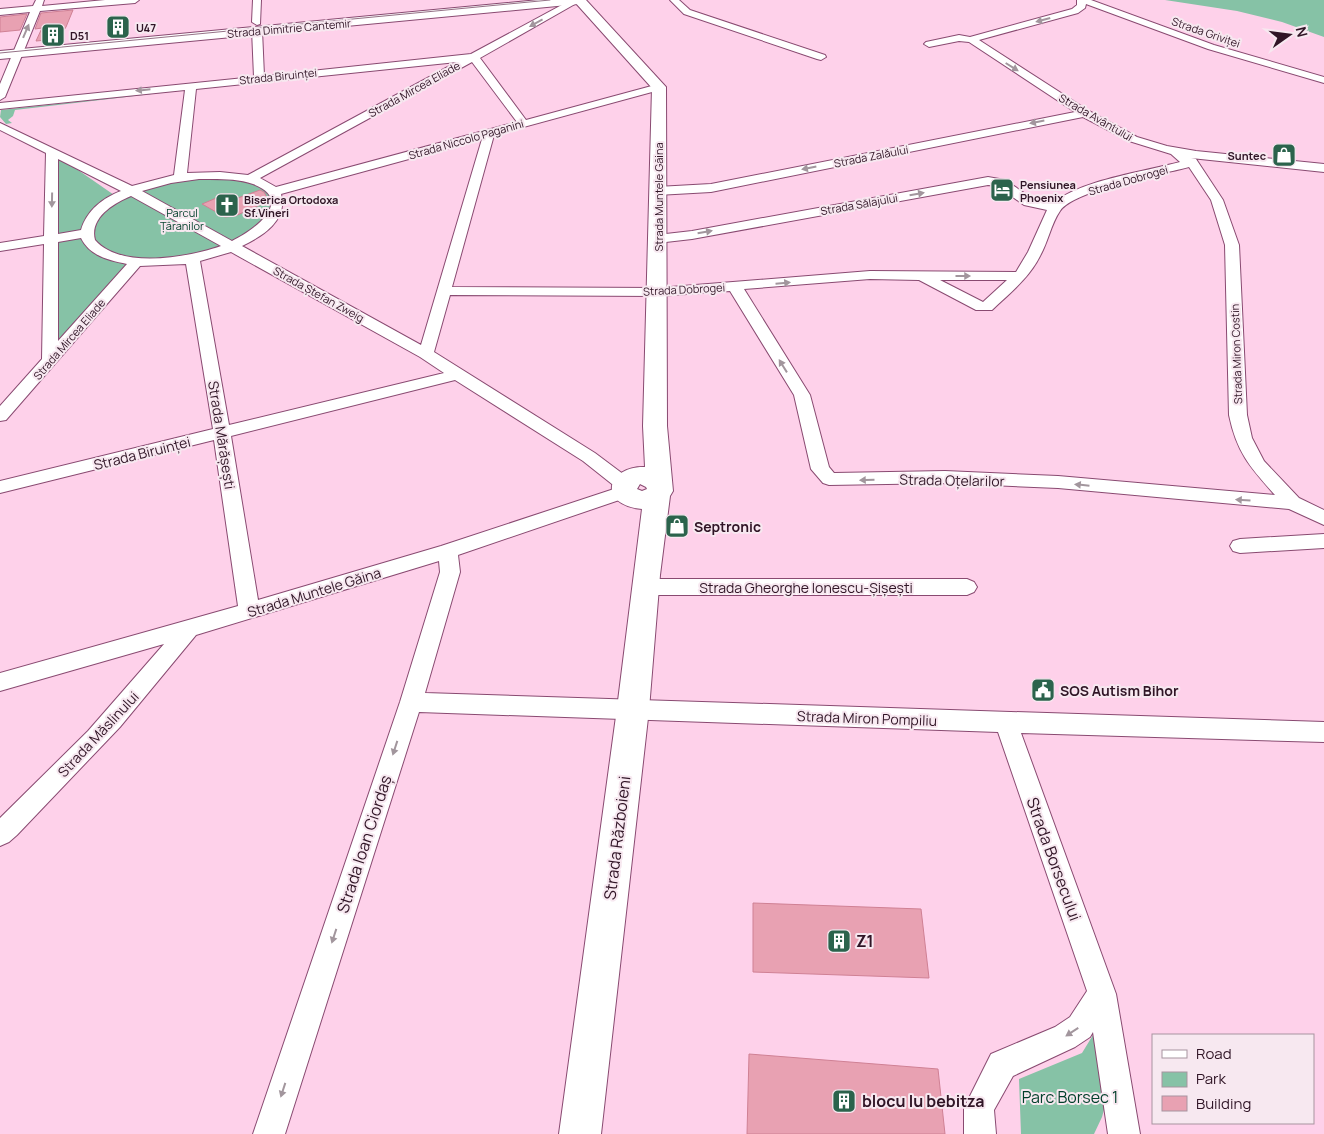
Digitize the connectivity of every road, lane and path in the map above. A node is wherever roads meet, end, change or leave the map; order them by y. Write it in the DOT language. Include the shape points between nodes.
graph roads {
  1 [pos="135,0"];
  2 [pos="257,0"];
  3 [pos="578,0"];
  4 [pos="674,0"];
  5 [pos="1082,0"];
  6 [pos="38,4"];
  7 [pos="524,5"];
  8 [pos="0,12"];
  9 [pos="552,14"];
  10 [pos="257,26"];
  11 [pos="972,40"];
  12 [pos="929,44"];
  13 [pos="16,54"];
  14 [pos="0,55"];
  15 [pos="474,57"];
  16 [pos="821,57"];
  17 [pos="260,78"];
  18 [pos="1324,80"];
  19 [pos="191,85"];
  20 [pos="659,86"];
  21 [pos="0,97"];
  22 [pos="0,106"];
  23 [pos="1085,113"];
  24 [pos="523,123"];
  25 [pos="2,126"];
  26 [pos="489,133"];
  27 [pos="1175,151"];
  28 [pos="52,152"];
  29 [pos="1194,158"];
  30 [pos="1324,168"];
  31 [pos="180,177"];
  32 [pos="250,179"];
  33 [pos="657,190"];
  34 [pos="131,191"];
  35 [pos="273,192"];
  36 [pos="1056,208"];
  37 [pos="86,233"];
  38 [pos="51,239"];
  39 [pos="657,239"];
  40 [pos="232,246"];
  41 [pos="0,247"];
  42 [pos="192,258"];
  43 [pos="137,261"];
  44 [pos="923,276"];
  45 [pos="1020,276"];
  46 [pos="734,287"];
  47 [pos="445,291"];
  48 [pos="658,292"];
  49 [pos="426,354"];
  50 [pos="50,361"];
  51 [pos="458,374"];
  52 [pos="0,416"];
  53 [pos="655,426"];
  54 [pos="222,433"];
  55 [pos="0,487"];
  56 [pos="628,488"];
  57 [pos="658,488"];
  58 [pos="1292,503"];
  59 [pos="1324,518"];
  60 [pos="649,541"];
  61 [pos="1324,541"];
  62 [pos="1240,546"];
  63 [pos="448,551"];
  64 [pos="646,587"];
  65 [pos="966,587"];
  66 [pos="249,612"];
  67 [pos="189,629"];
  68 [pos="0,682"];
  69 [pos="411,702"];
  70 [pos="633,709"];
  71 [pos="1006,723"];
  72 [pos="1324,732"];
  73 [pos="0,834"];
  74 [pos="1102,994"];
  75 [pos="269,1134"];
  76 [pos="580,1134"];
  77 [pos="980,1134"];
  78 [pos="1124,1134"];
  1 -- 6 [label="street"];
  2 -- 10 [label="street"];
  3 -- 7 [label="street, Strada Dimitrie Cantemir"];
  3 -- 9 [label="street, Strada Mircea Eliade"];
  3 -- 20 [label="street"];
  4 -- 16 [label="street" via="687,12"];
  5 -- 11 [label="street, one-way" via="1082,6 1075,11"];
  5 -- 18 [label="street, Strada Griviței" via="1211,48"];
  6 -- 8 [label="street"];
  13 -- 6 [label="street, one-way"];
  7 -- 9 [label="street" via="545,8"];
  7 -- 10 [label="street, Strada Dimitrie Cantemir"];
  9 -- 15 [label="street, Strada Mircea Eliade, one-way"];
  10 -- 13 [label="street, Strada Dimitrie Cantemir"];
  10 -- 17 [label="street"];
  11 -- 12 [label="street" via="960,38"];
  11 -- 23 [label="street, Strada Avântului, one-way"];
  13 -- 14 [label="street, Strada Dimitrie Cantemir"];
  13 -- 21 [label="street"];
  15 -- 17 [label="street, Strada Biruinței"];
  15 -- 24 [label="street"];
  15 -- 32 [label="street, Strada Mircea Eliade"];
  17 -- 19 [label="street, Strada Biruinței"];
  19 -- 22 [label="street, Strada Biruinței, one-way"];
  19 -- 31 [label="street"];
  20 -- 24 [label="street, Strada Niccolo Paganini"];
  20 -- 33 [label="street, Strada Muntele Găina"];
  23 -- 27 [label="street, Strada Avântului" via="1133,139"];
  23 -- 33 [label="street, Strada Zalăului, one-way" via="711,188"];
  24 -- 26 [label="street, Strada Niccolo Paganini"];
  25 -- 28 [label="street, Strada Ștefan Zweig"];
  26 -- 35 [label="street, Strada Niccolo Paganini"];
  26 -- 47 [label="street"];
  27 -- 29 [label="street, Strada Miron Costin" via="1181,158"];
  28 -- 34 [label="street, Strada Ștefan Zweig"];
  28 -- 38 [label="street, one-way"];
  29 -- 30 [label="street"];
  29 -- 36 [label="street, Strada Dobrogei" via="1075,195"];
  29 -- 58 [label="street, Strada Miron Costin" via="1217,200 1232,246 1238,415 1243,438 1256,464"];
  31 -- 32 [label="street" via="217,175"];
  31 -- 34 [label="street"];
  32 -- 35 [label="street"];
  33 -- 39 [label="street, Strada Muntele Găina"];
  34 -- 37 [label="street" via="98,212 90,220"];
  34 -- 40 [label="street, Strada Ștefan Zweig"];
  35 -- 40 [label="street" via="278,206 272,219"];
  39 -- 36 [label="street, Strada Sălajului, one-way" via="988,181 1001,183 1029,202"];
  36 -- 45 [label="street, Strada Dobrogei" via="1031,263"];
  37 -- 38 [label="street"];
  37 -- 43 [label="street" via="97,250"];
  38 -- 41 [label="street"];
  38 -- 50 [label="street"];
  39 -- 48 [label="street, Strada Muntele Găina"];
  40 -- 42 [label="street"];
  40 -- 49 [label="street, Strada Ștefan Zweig"];
  42 -- 43 [label="street"];
  42 -- 54 [label="street, Strada Mărășești"];
  43 -- 50 [label="street, Strada Mircea Eliade"];
  44 -- 45 [label="street, Strada Dobrogei, one-way"];
  44 -- 45 [label="street, Strada Dobrogei" via="981,307 987,307"];
  46 -- 44 [label="street, Strada Dobrogei, one-way" via="870,275"];
  46 -- 48 [label="street, Strada Dobrogei"];
  58 -- 46 [label="street, Strada Oțelarilor, one-way" via="1058,482 945,478 829,480 820,469 802,395"];
  47 -- 48 [label="street, Strada Dobrogei"];
  47 -- 49 [label="street"];
  48 -- 53 [label="street, Strada Muntele Găina"];
  49 -- 51 [label="street, Strada Ștefan Zweig"];
  50 -- 52 [label="street, Strada Mircea Eliade"];
  51 -- 54 [label="street, Strada Biruinței"];
  51 -- 56 [label="street, Strada Ștefan Zweig" via="589,458"];
  53 -- 56 [label="street, Strada Muntele Găina"];
  53 -- 57 [label="street, Strada Muntele Găina"];
  54 -- 55 [label="street, Strada Biruinței"];
  54 -- 66 [label="street, Strada Mărășești"];
  56 -- 57 [label="street, Strada Muntele Găina" via="642,500"];
  56 -- 60 [label="street, Strada Războieni"];
  56 -- 63 [label="street, Strada Muntele Găina"];
  57 -- 60 [label="street, Strada Războieni"];
  58 -- 59 [label="street, Strada Miron Costin"];
  60 -- 64 [label="street, Strada Războieni"];
  61 -- 62 [label="street"];
  63 -- 66 [label="street, Strada Muntele Găina"];
  63 -- 69 [label="street, Strada Ioan Ciordaș" via="450,572"];
  64 -- 65 [label="street, Strada Gheorghe Ionescu-Șișești"];
  64 -- 70 [label="street, Strada Războieni"];
  66 -- 67 [label="street, Strada Muntele Găina"];
  67 -- 68 [label="street, Strada Muntele Găina"];
  67 -- 73 [label="street, Strada Măslinului" via="156,671 82,752"];
  69 -- 70 [label="street, Strada Miron Pompiliu"];
  69 -- 75 [label="street, Strada Ioan Ciordaș, one-way"];
  70 -- 71 [label="street, Strada Miron Pompiliu"];
  70 -- 76 [label="street, Strada Războieni"];
  71 -- 72 [label="street, Strada Miron Pompiliu"];
  71 -- 74 [label="street, Strada Borsecului"];
  74 -- 77 [label="street, one-way" via="1080,1027 1002,1065 978,1108"];
  74 -- 78 [label="street, Strada Borsecului"];
}
